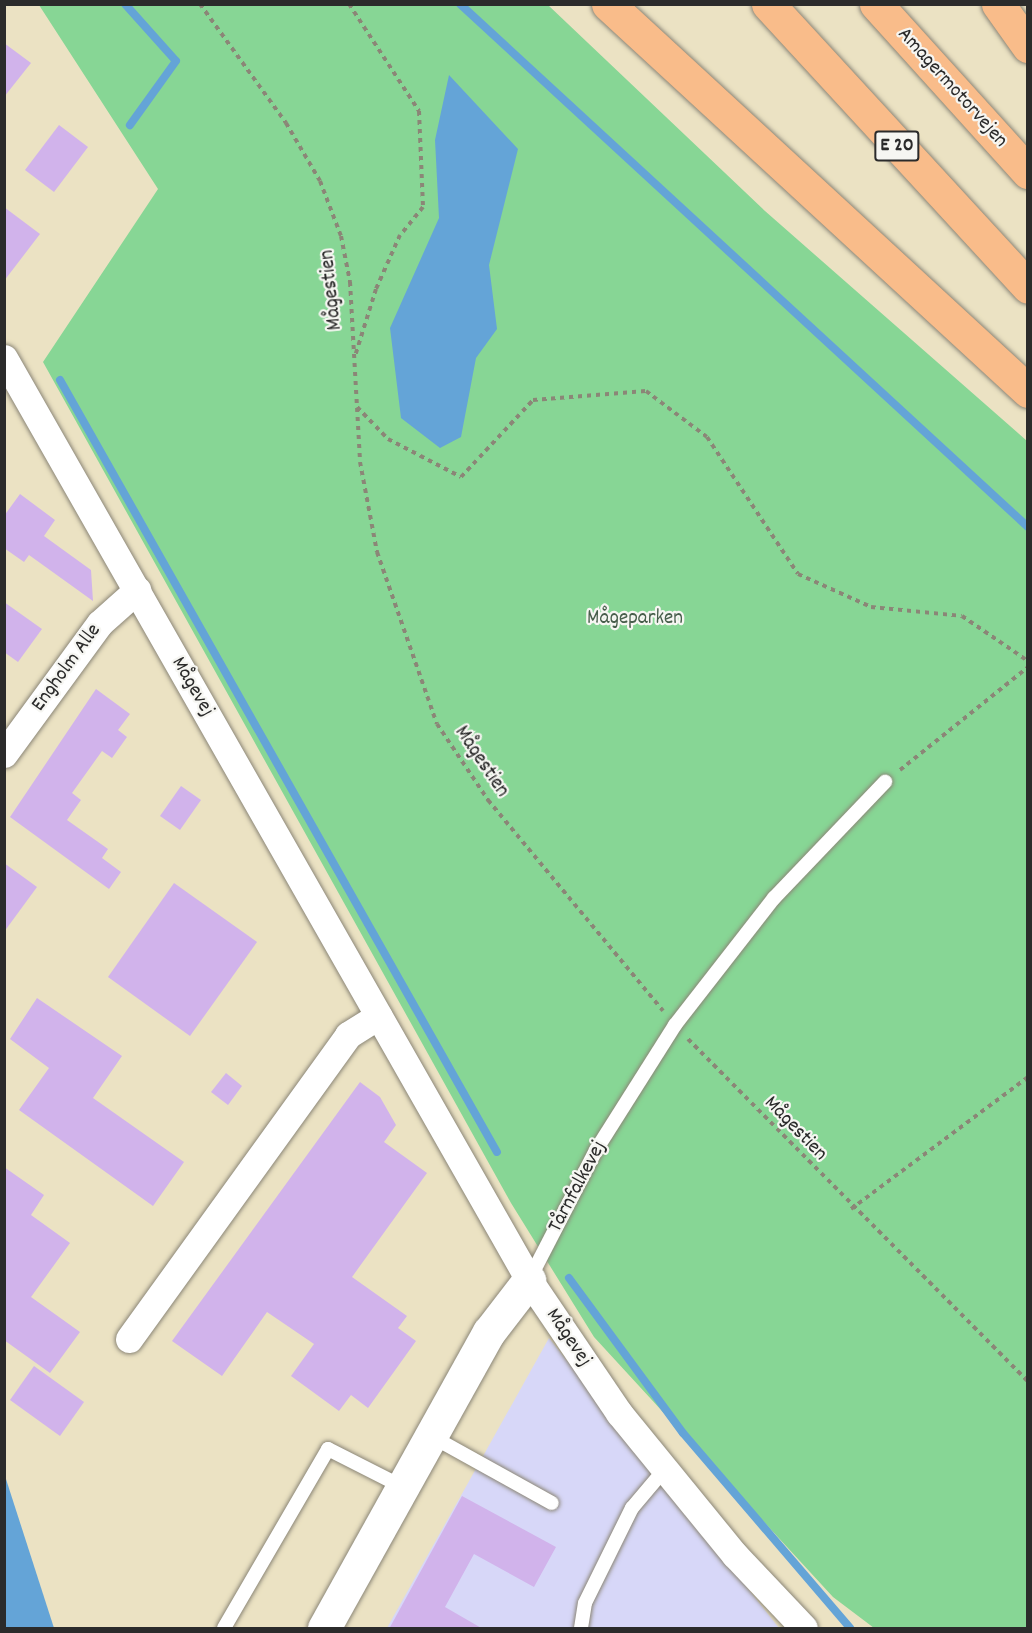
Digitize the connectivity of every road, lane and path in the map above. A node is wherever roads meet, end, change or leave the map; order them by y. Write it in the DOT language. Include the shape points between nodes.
graph roads {
  1 [pos="200,4"];
  2 [pos="349,4"];
  3 [pos="608,4"];
  4 [pos="768,4"];
  5 [pos="876,4"];
  6 [pos="998,4"];
  7 [pos="1028,46"];
  8 [pos="1028,172"];
  9 [pos="1028,287"];
  10 [pos="4,358"];
  11 [pos="354,360"];
  12 [pos="11,391"];
  13 [pos="1028,391"];
  14 [pos="356,406"];
  15 [pos="137,590"];
  16 [pos="1028,660"];
  17 [pos="1028,667"];
  18 [pos="4,753"];
  19 [pos="885,782"];
  20 [pos="379,1016"];
  21 [pos="675,1025"];
  22 [pos="1028,1077"];
  23 [pos="851,1209"];
  24 [pos="529,1280"];
  25 [pos="129,1339"];
  26 [pos="1028,1381"];
  27 [pos="431,1436"];
  28 [pos="665,1469"];
  29 [pos="403,1487"];
  30 [pos="552,1503"];
  31 [pos="224,1629"];
  32 [pos="324,1629"];
  33 [pos="581,1629"];
  34 [pos="804,1629"];
  1 -- 11 [label="path, Mågestien" via="286,123 320,182 341,236"];
  2 -- 11 [label="path" via="420,111 423,207 400,235 376,289"];
  3 -- 13 [label="highway"];
  4 -- 9 [label="highway, E 20"];
  5 -- 8 [label="highway, Amagermotorvejen"];
  6 -- 7 [label="highway"];
  10 -- 12 [label="street, Mågevej"];
  11 -- 14 [label="path, Mågestien"];
  12 -- 15 [label="street, Mågevej"];
  14 -- 16 [label="path" via="388,439 461,477 533,400 646,391 706,437 798,574 871,608 962,616"];
  14 -- 21 [label="path, Mågestien" via="377,552 437,724 488,800"];
  15 -- 18 [label="street, Engholm Alle" via="100,623"];
  15 -- 20 [label="street, Mågevej"];
  17 -- 19 [label="path"];
  19 -- 21 [label="lane, Tårnfalkevej" via="774,898"];
  20 -- 24 [label="street, Mågevej"];
  20 -- 25 [label="street" via="348,1035"];
  21 -- 23 [label="path, Mågestien"];
  21 -- 24 [label="lane, Tårnfalkevej" via="596,1150"];
  22 -- 23 [label="path"];
  23 -- 26 [label="path, Mågestien"];
  24 -- 27 [label="street, Tårnfalkevej" via="489,1332"];
  24 -- 28 [label="street, Mågevej" via="619,1413"];
  27 -- 29 [label="street, Tårnfalkevej"];
  27 -- 30 [label="lane"];
  28 -- 33 [label="lane" via="632,1508 585,1603"];
  28 -- 34 [label="street, Mågevej"];
  29 -- 31 [label="lane" via="328,1449"];
  29 -- 32 [label="street, Tårnfalkevej"];
}
